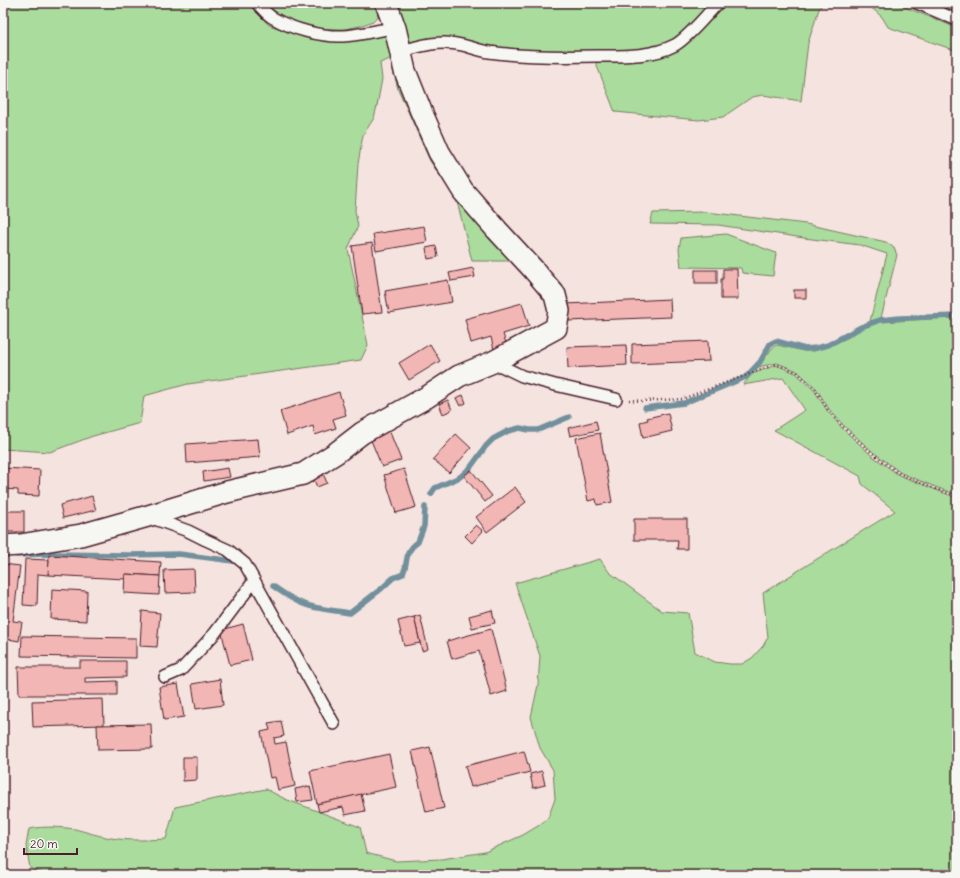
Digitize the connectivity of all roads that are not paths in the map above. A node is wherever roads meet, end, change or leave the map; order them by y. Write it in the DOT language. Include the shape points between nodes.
graph roads {
  1 [pos="257,3"];
  2 [pos="386,3"];
  3 [pos="718,3"];
  4 [pos="917,3"];
  5 [pos="957,20"];
  6 [pos="395,28"];
  7 [pos="400,52"];
  8 [pos="493,362"];
  9 [pos="616,399"];
  10 [pos="148,516"];
  11 [pos="3,546"];
  12 [pos="254,582"];
  13 [pos="165,677"];
  14 [pos="334,724"];
  1 -- 6 [label="lane" via="273,18 317,34 344,36"];
  2 -- 6 [label="street"];
  3 -- 7 [label="lane" via="675,45 638,55 525,55 487,52 441,42"];
  4 -- 5 [label="lane"];
  6 -- 7 [label="street"];
  7 -- 8 [label="street" via="405,71 439,152 463,191 555,295 559,311 556,328"];
  8 -- 9 [label="lane" via="522,376"];
  8 -- 10 [label="street" via="459,376 362,433 303,474 227,492"];
  10 -- 11 [label="street" via="81,535"];
  10 -- 12 [label="lane" via="228,550 245,564"];
  12 -- 13 [label="lane" via="215,633 181,670"];
  12 -- 14 [label="lane"];
}
